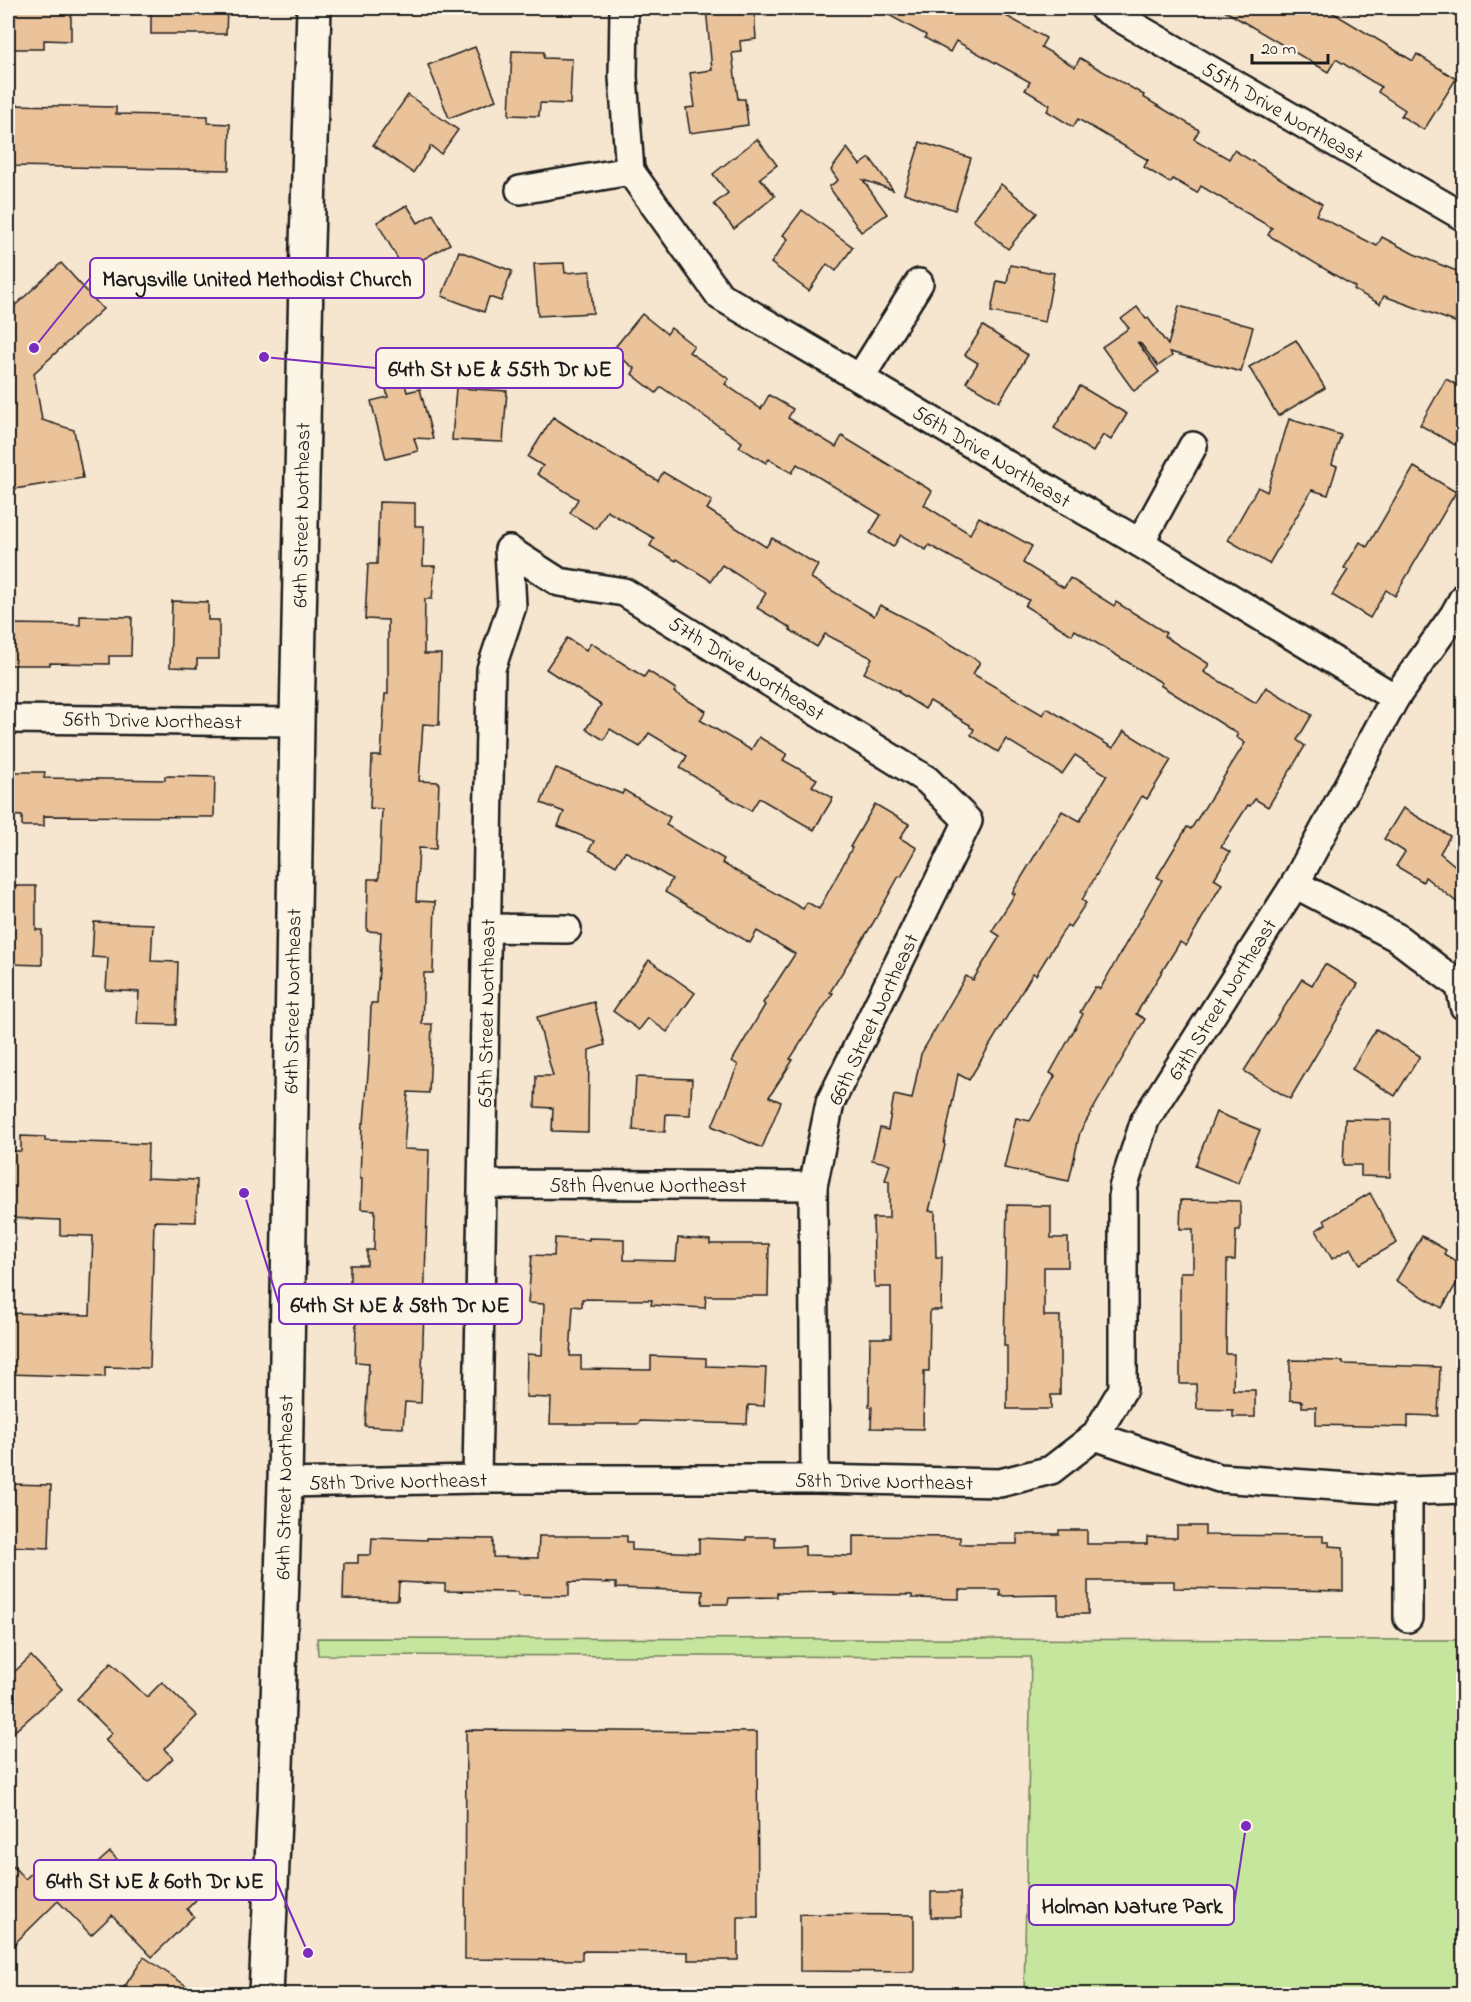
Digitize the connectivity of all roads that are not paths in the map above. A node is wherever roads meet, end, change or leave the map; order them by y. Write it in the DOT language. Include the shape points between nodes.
graph roads {
  1 [pos="314,8"];
  2 [pos="624,8"];
  3 [pos="1103,8"];
  4 [pos="630,171"];
  5 [pos="520,190"];
  6 [pos="1464,217"];
  7 [pos="919,283"];
  8 [pos="860,378"];
  9 [pos="1193,446"];
  10 [pos="1140,543"];
  11 [pos="509,550"];
  12 [pos="1460,611"];
  13 [pos="1395,698"];
  14 [pos="8,719"];
  15 [pos="297,722"];
  16 [pos="968,821"];
  17 [pos="1295,884"];
  18 [pos="487,928"];
  19 [pos="567,929"];
  20 [pos="1464,1006"];
  21 [pos="483,1184"];
  22 [pos="813,1186"];
  23 [pos="1095,1436"];
  24 [pos="477,1479"];
  25 [pos="815,1479"];
  26 [pos="285,1484"];
  27 [pos="1464,1489"];
  28 [pos="1408,1491"];
  29 [pos="1408,1618"];
  30 [pos="266,1995"];
  1 -- 15 [label="main road, 64th Street Northeast"];
  2 -- 4 [label="street" via="623,77"];
  3 -- 6 [label="street, 55th Drive Northeast"];
  4 -- 5 [label="street"];
  4 -- 8 [label="street, 56th Drive Northeast" via="720,296"];
  7 -- 8 [label="street"];
  8 -- 10 [label="street, 56th Drive Northeast"];
  9 -- 10 [label="street"];
  10 -- 13 [label="street, 56th Drive Northeast"];
  11 -- 16 [label="street, 57th Drive Northeast" via="559,582 624,592 927,780"];
  11 -- 18 [label="street, 65th Street Northeast" via="512,606 491,669"];
  12 -- 13 [label="street, 67th Street Northeast"];
  13 -- 17 [label="street, 67th Street Northeast"];
  14 -- 15 [label="street, 56th Drive Northeast"];
  15 -- 26 [label="main road, 64th Street Northeast"];
  16 -- 22 [label="street, 66th Street Northeast" via="830,1103"];
  17 -- 20 [label="street" via="1396,937 1460,986"];
  17 -- 23 [label="street, 67th Street Northeast" via="1145,1120 1123,1188 1123,1389"];
  18 -- 19 [label="street"];
  18 -- 21 [label="street, 65th Street Northeast"];
  21 -- 22 [label="street, 58th Avenue Northeast"];
  21 -- 24 [label="street, 65th Street Northeast"];
  22 -- 25 [label="street, 66th Street Northeast"];
  23 -- 25 [label="street, 58th Drive Northeast" via="1051,1470 1000,1483"];
  23 -- 28 [label="street" via="1219,1478"];
  24 -- 25 [label="street, 58th Drive Northeast"];
  24 -- 26 [label="street, 58th Drive Northeast"];
  26 -- 30 [label="main road, 64th Street Northeast"];
  27 -- 28 [label="street"];
  28 -- 29 [label="street"];
}
